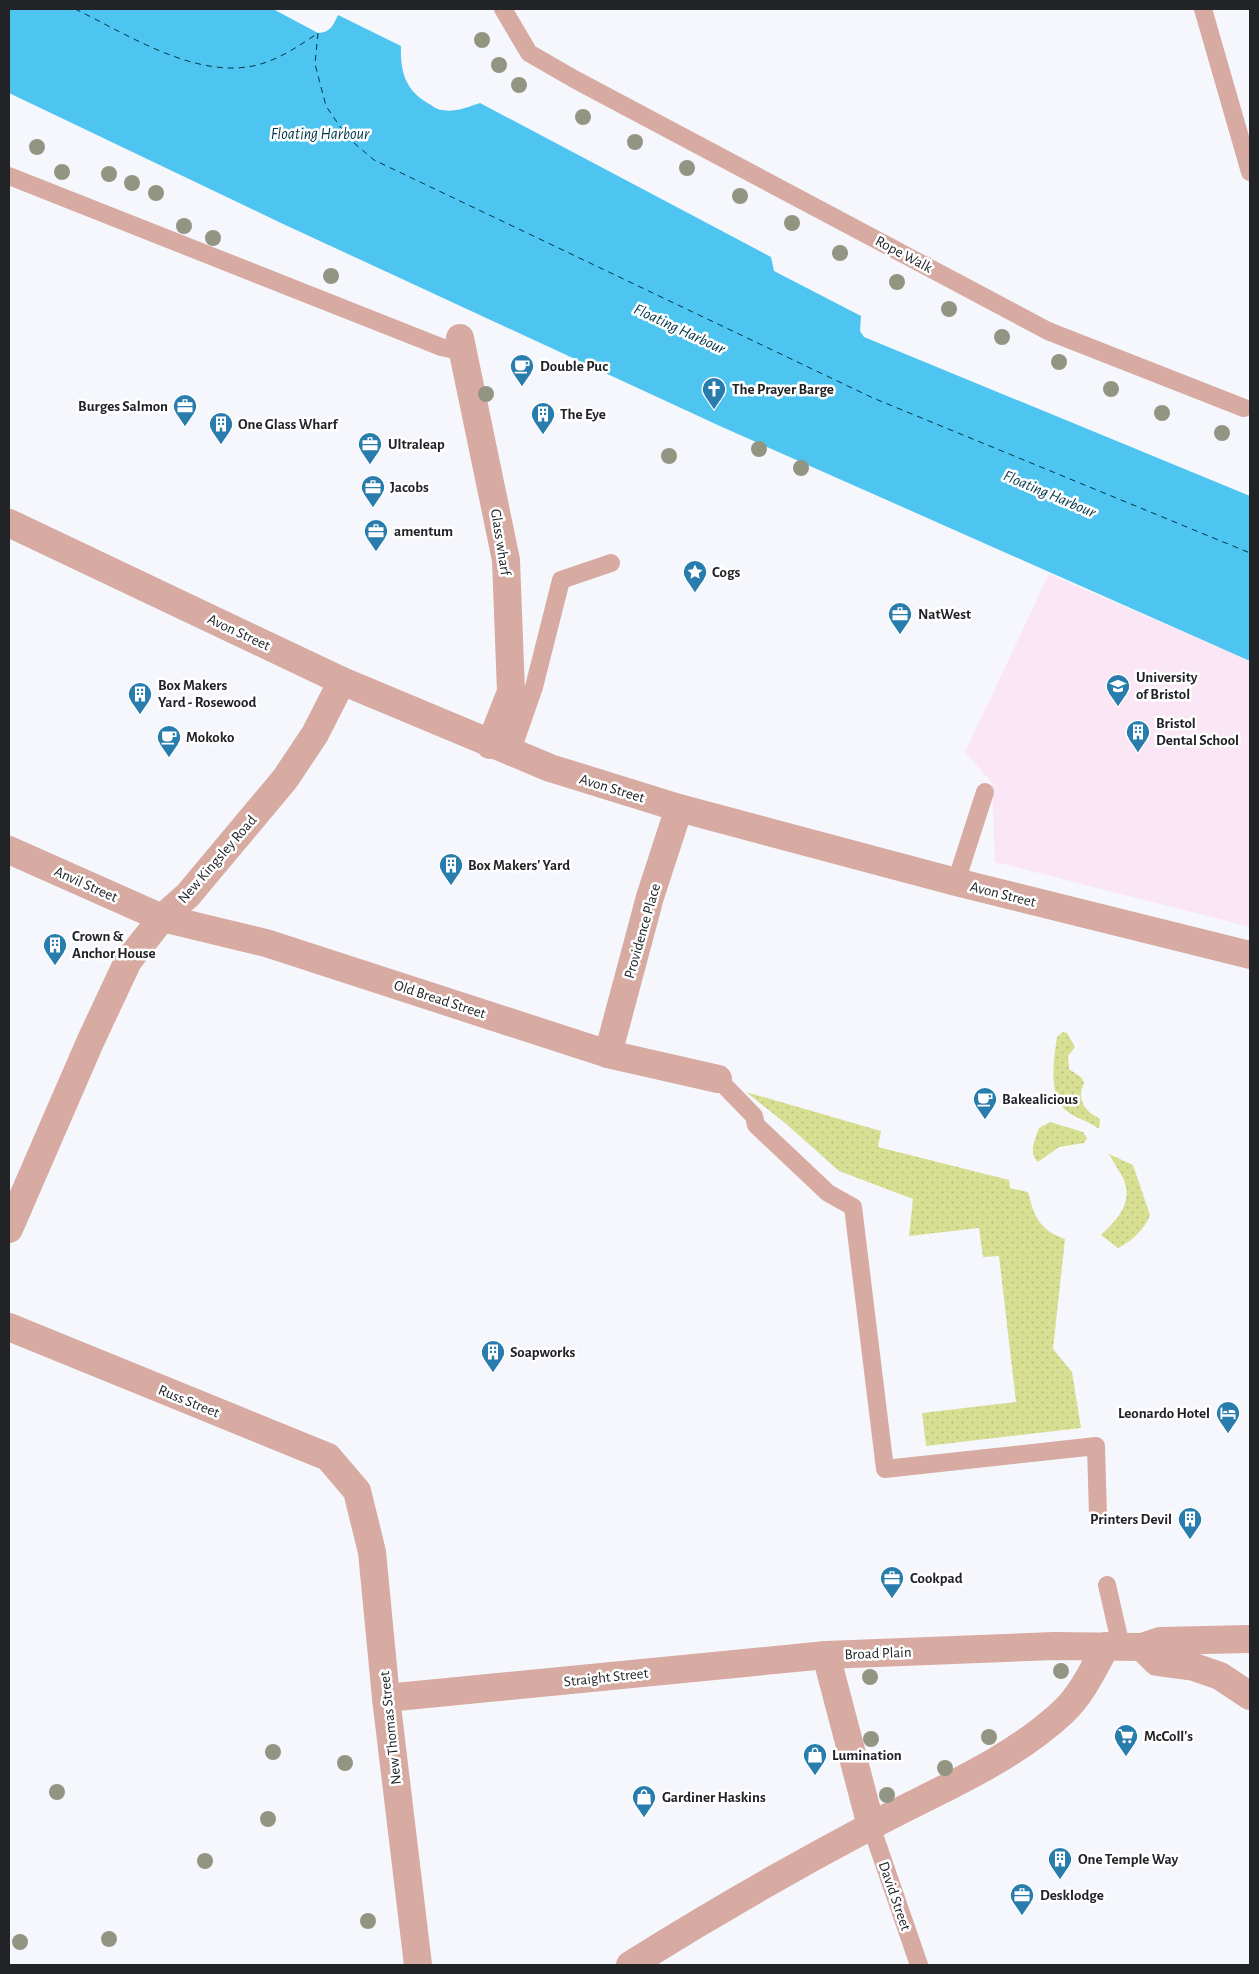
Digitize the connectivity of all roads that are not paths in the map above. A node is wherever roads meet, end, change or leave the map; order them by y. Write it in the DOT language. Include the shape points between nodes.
graph roads {
  1 [pos="503,9"];
  2 [pos="1203,9"];
  3 [pos="1250,172"];
  4 [pos="9,176"];
  5 [pos="462,345"];
  6 [pos="1244,408"];
  7 [pos="9,523"];
  8 [pos="611,563"];
  9 [pos="342,681"];
  10 [pos="501,749"];
  11 [pos="985,792"];
  12 [pos="679,808"];
  13 [pos="9,850"];
  14 [pos="956,882"];
  15 [pos="162,918"];
  16 [pos="1250,955"];
  17 [pos="608,1054"];
  18 [pos="718,1079"];
  19 [pos="9,1229"];
  20 [pos="9,1328"];
  21 [pos="356,1492"];
  22 [pos="1098,1516"];
  23 [pos="1107,1585"];
  24 [pos="1250,1639"];
  25 [pos="1123,1646"];
  26 [pos="826,1655"];
  27 [pos="1250,1696"];
  28 [pos="386,1698"];
  29 [pos="870,1826"];
  30 [pos="418,1965"];
  31 [pos="630,1965"];
  32 [pos="919,1965"];
  1 -- 6 [label="lane, Rope Walk" via="529,53 574,79 994,293 1048,331"];
  2 -- 3 [label="lane"];
  4 -- 5 [label="lane" via="433,344"];
  5 -- 10 [label="street, Glass wharf" via="506,560 510,692"];
  7 -- 9 [label="street, Avon Street"];
  8 -- 10 [label="lane" via="561,580 534,687"];
  9 -- 10 [label="street, Avon Street"];
  9 -- 15 [label="street, New Kingsley Road" via="315,734 286,779 188,895"];
  10 -- 12 [label="street, Avon Street" via="550,768"];
  11 -- 14 [label="lane"];
  12 -- 14 [label="street, Avon Street"];
  12 -- 17 [label="street, Providence Place" via="650,897"];
  13 -- 15 [label="street, Anvil Street"];
  14 -- 16 [label="street, Avon Street"];
  15 -- 17 [label="street, Old Bread Street" via="266,943"];
  15 -- 19 [label="street, New Kingsley Road" via="128,962"];
  17 -- 18 [label="street, Old Bread Street"];
  18 -- 22 [label="lane" via="754,1116 756,1125 828,1193 853,1207 885,1469 1096,1446"];
  20 -- 21 [label="street, Russ Street" via="328,1457"];
  21 -- 28 [label="street, New Thomas Street" via="372,1552"];
  23 -- 25 [label="lane"];
  24 -- 25 [label="street, Broad Plain" via="1160,1641"];
  25 -- 26 [label="street, Broad Plain"];
  25 -- 27 [label="street" via="1157,1662 1194,1667 1220,1676"];
  25 -- 29 [label="street" via="1064,1711 1015,1752"];
  26 -- 28 [label="street, Straight Street"];
  26 -- 29 [label="street, Broad Plain"];
  28 -- 30 [label="street, New Thomas Street"];
  29 -- 31 [label="street" via="701,1920"];
  29 -- 32 [label="lane, David Street"];
}
